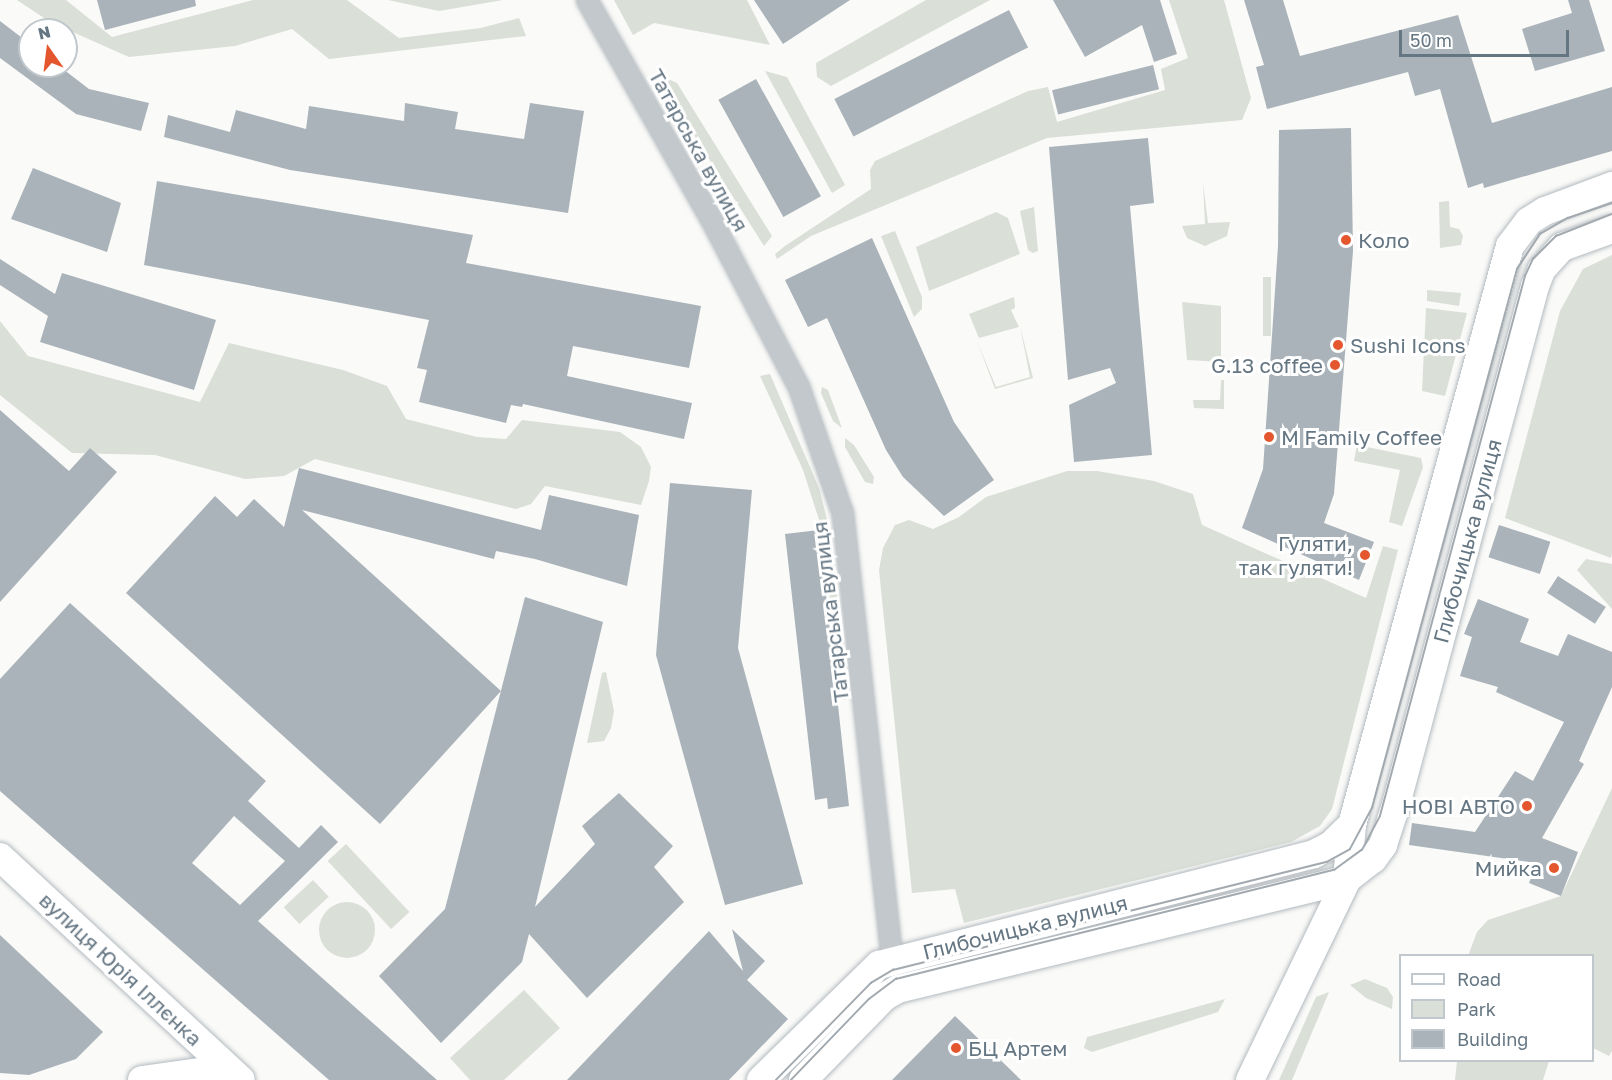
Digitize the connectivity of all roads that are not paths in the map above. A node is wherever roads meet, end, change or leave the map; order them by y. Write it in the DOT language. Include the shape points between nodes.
graph roads {
  1 [pos="587,0"];
  2 [pos="1612,186"];
  3 [pos="1612,229"];
  4 [pos="1353,825"];
  5 [pos="1330,846"];
  6 [pos="0,857"];
  7 [pos="1347,879"];
  8 [pos="891,960"];
  9 [pos="898,989"];
  10 [pos="234,1074"];
  11 [pos="142,1080"];
  12 [pos="761,1080"];
  13 [pos="803,1080"];
  14 [pos="1250,1080"];
  1 -- 8 [label="street, Татарська вулиця" via="710,217 799,387 843,514"];
  2 -- 4 [label="main road, Глибочицька вулиця" via="1545,210 1529,221 1510,246"];
  3 -- 7 [label="main road, Глибочицька вулиця" via="1562,248 1542,269 1394,812 1383,845 1373,859"];
  4 -- 5 [label="main road, Глибочицька вулиця"];
  4 -- 7 [label="main road, Глибочицька вулиця"];
  5 -- 7 [label="main road"];
  5 -- 8 [label="main road, Глибочицька вулиця" via="1291,860"];
  6 -- 10 [label="main road, вулиця Юрія Іллєнка"];
  7 -- 9 [label="main road, Глибочицька вулиця"];
  7 -- 14 [label="main road"];
  8 -- 9 [label="street, Татарська вулиця"];
  8 -- 12 [label="main road, Глибочицька вулиця" via="866,974"];
  9 -- 13 [label="main road, Глибочицька вулиця" via="884,997"];
  10 -- 11 [label="main road"];
}
